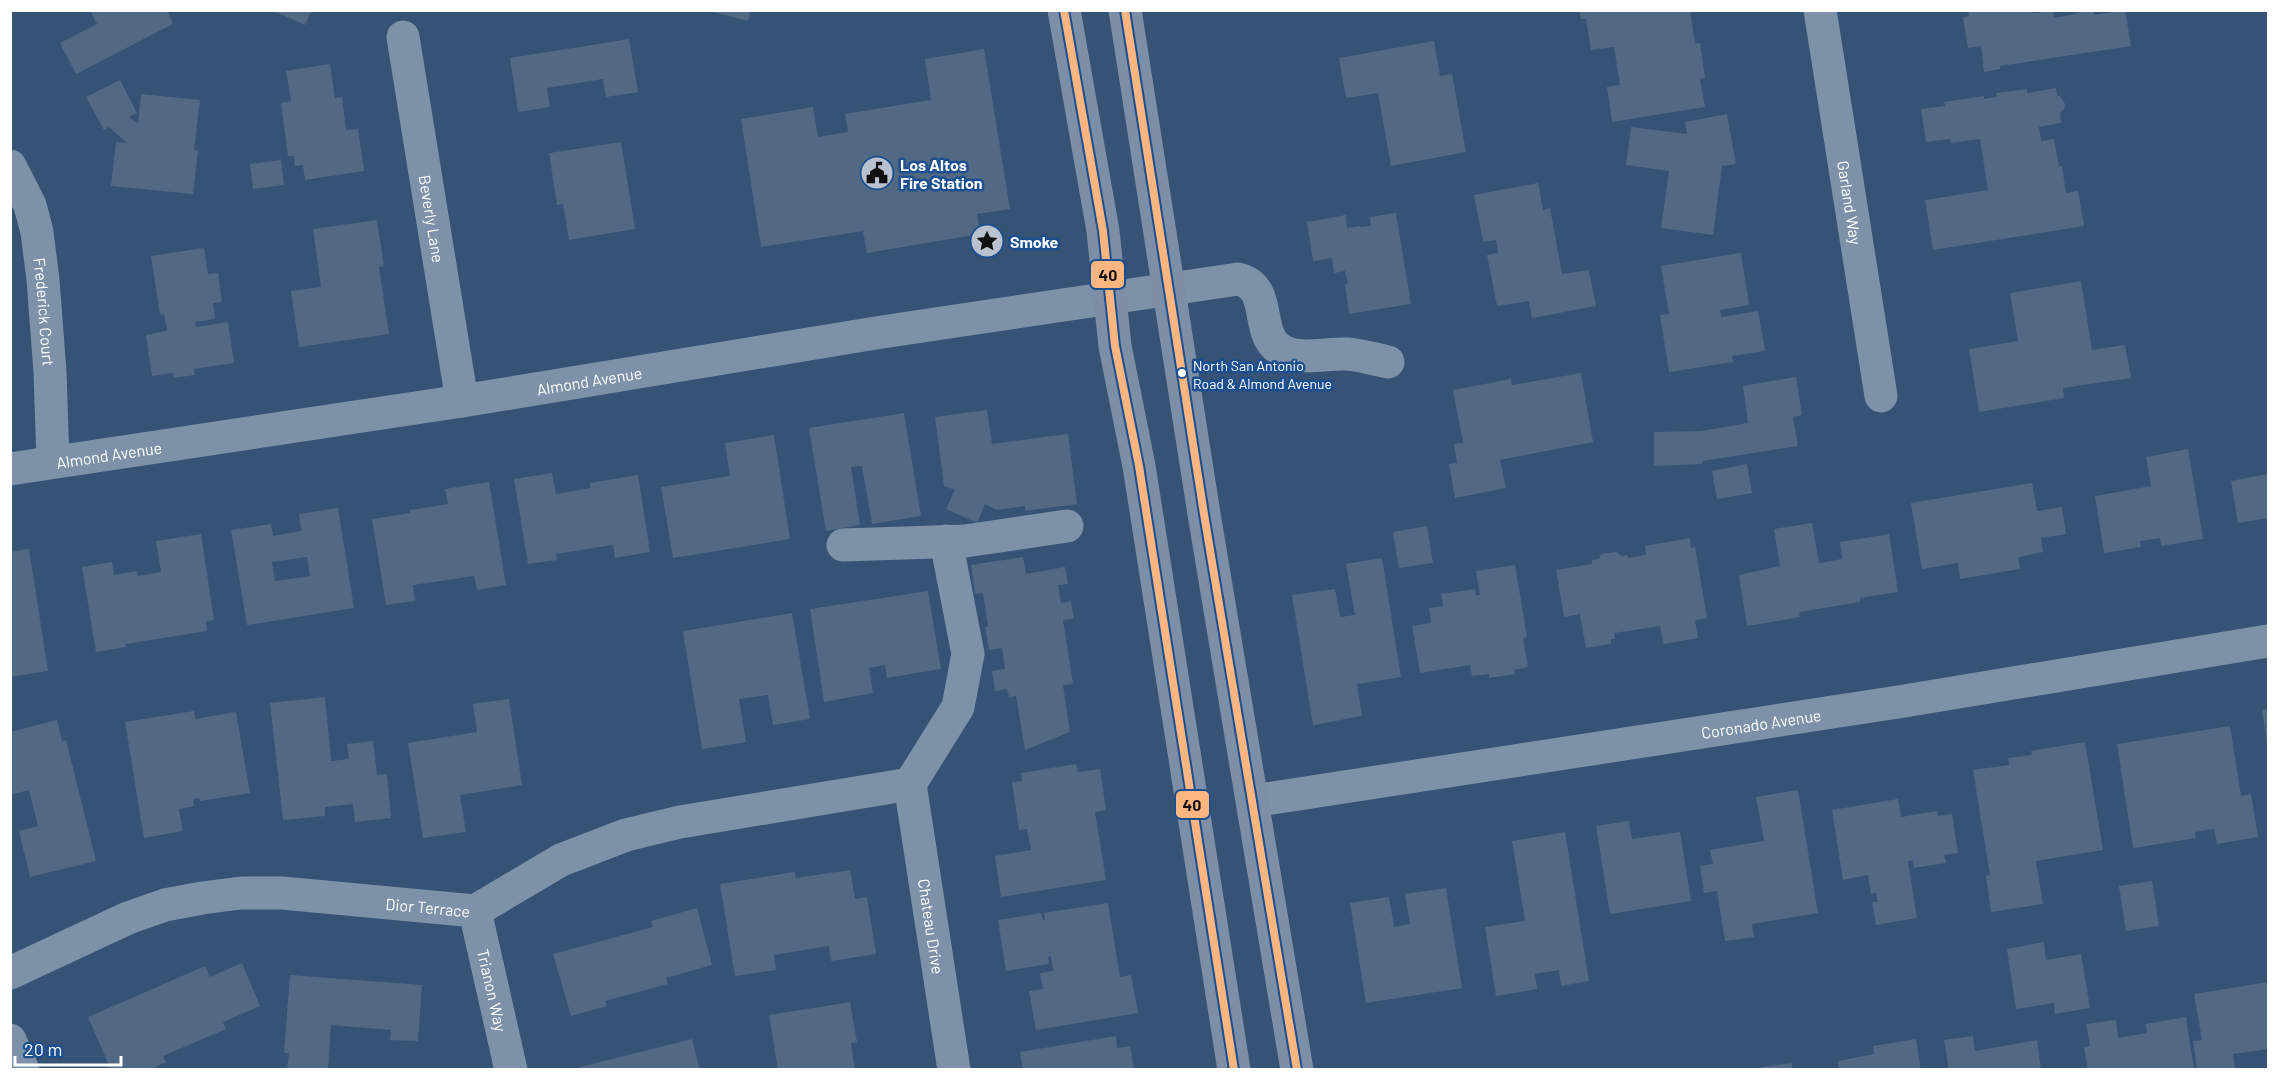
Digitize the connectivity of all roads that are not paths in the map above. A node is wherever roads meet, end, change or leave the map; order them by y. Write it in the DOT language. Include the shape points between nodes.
graph roads {
  1 [pos="1064,10"];
  2 [pos="1125,10"];
  3 [pos="1820,10"];
  4 [pos="403,37"];
  5 [pos="10,166"];
  6 [pos="1169,289"];
  7 [pos="1111,298"];
  8 [pos="1388,362"];
  9 [pos="1881,396"];
  10 [pos="462,400"];
  11 [pos="53,462"];
  12 [pos="10,469"];
  13 [pos="1067,526"];
  14 [pos="946,542"];
  15 [pos="843,545"];
  16 [pos="2268,641"];
  17 [pos="910,784"];
  18 [pos="1253,801"];
  19 [pos="475,911"];
  20 [pos="10,973"];
  21 [pos="10,1040"];
  22 [pos="23,1070"];
  23 [pos="511,1070"];
  24 [pos="954,1070"];
  25 [pos="1234,1070"];
  26 [pos="1297,1070"];
  1 -- 7 [label="main road"];
  2 -- 6 [label="main road"];
  3 -- 9 [label="street, Garland Way"];
  4 -- 10 [label="street, Beverly Lane"];
  5 -- 11 [label="street, Frederick Court" via="30,205 37,232 50,372"];
  6 -- 7 [label="street, Almond Avenue"];
  6 -- 8 [label="street, Almond Avenue" via="1238,279 1248,282 1257,293 1270,337 1285,352 1348,354"];
  6 -- 18 [label="main road"];
  7 -- 10 [label="street, Almond Avenue"];
  7 -- 25 [label="main road" via="1115,346 1141,478"];
  10 -- 11 [label="street, Almond Avenue"];
  11 -- 12 [label="street, Almond Avenue"];
  13 -- 14 [label="street"];
  14 -- 15 [label="street"];
  14 -- 17 [label="street" via="968,654 958,707"];
  16 -- 18 [label="street, Coronado Avenue"];
  17 -- 19 [label="street, Dior Terrace" via="680,822 626,835 561,860"];
  17 -- 24 [label="street, Chateau Drive"];
  18 -- 26 [label="main road"];
  19 -- 20 [label="street, Dior Terrace" via="282,893 202,898 128,918"];
  19 -- 23 [label="street, Trianon Way"];
  21 -- 22 [label="street"];
}
